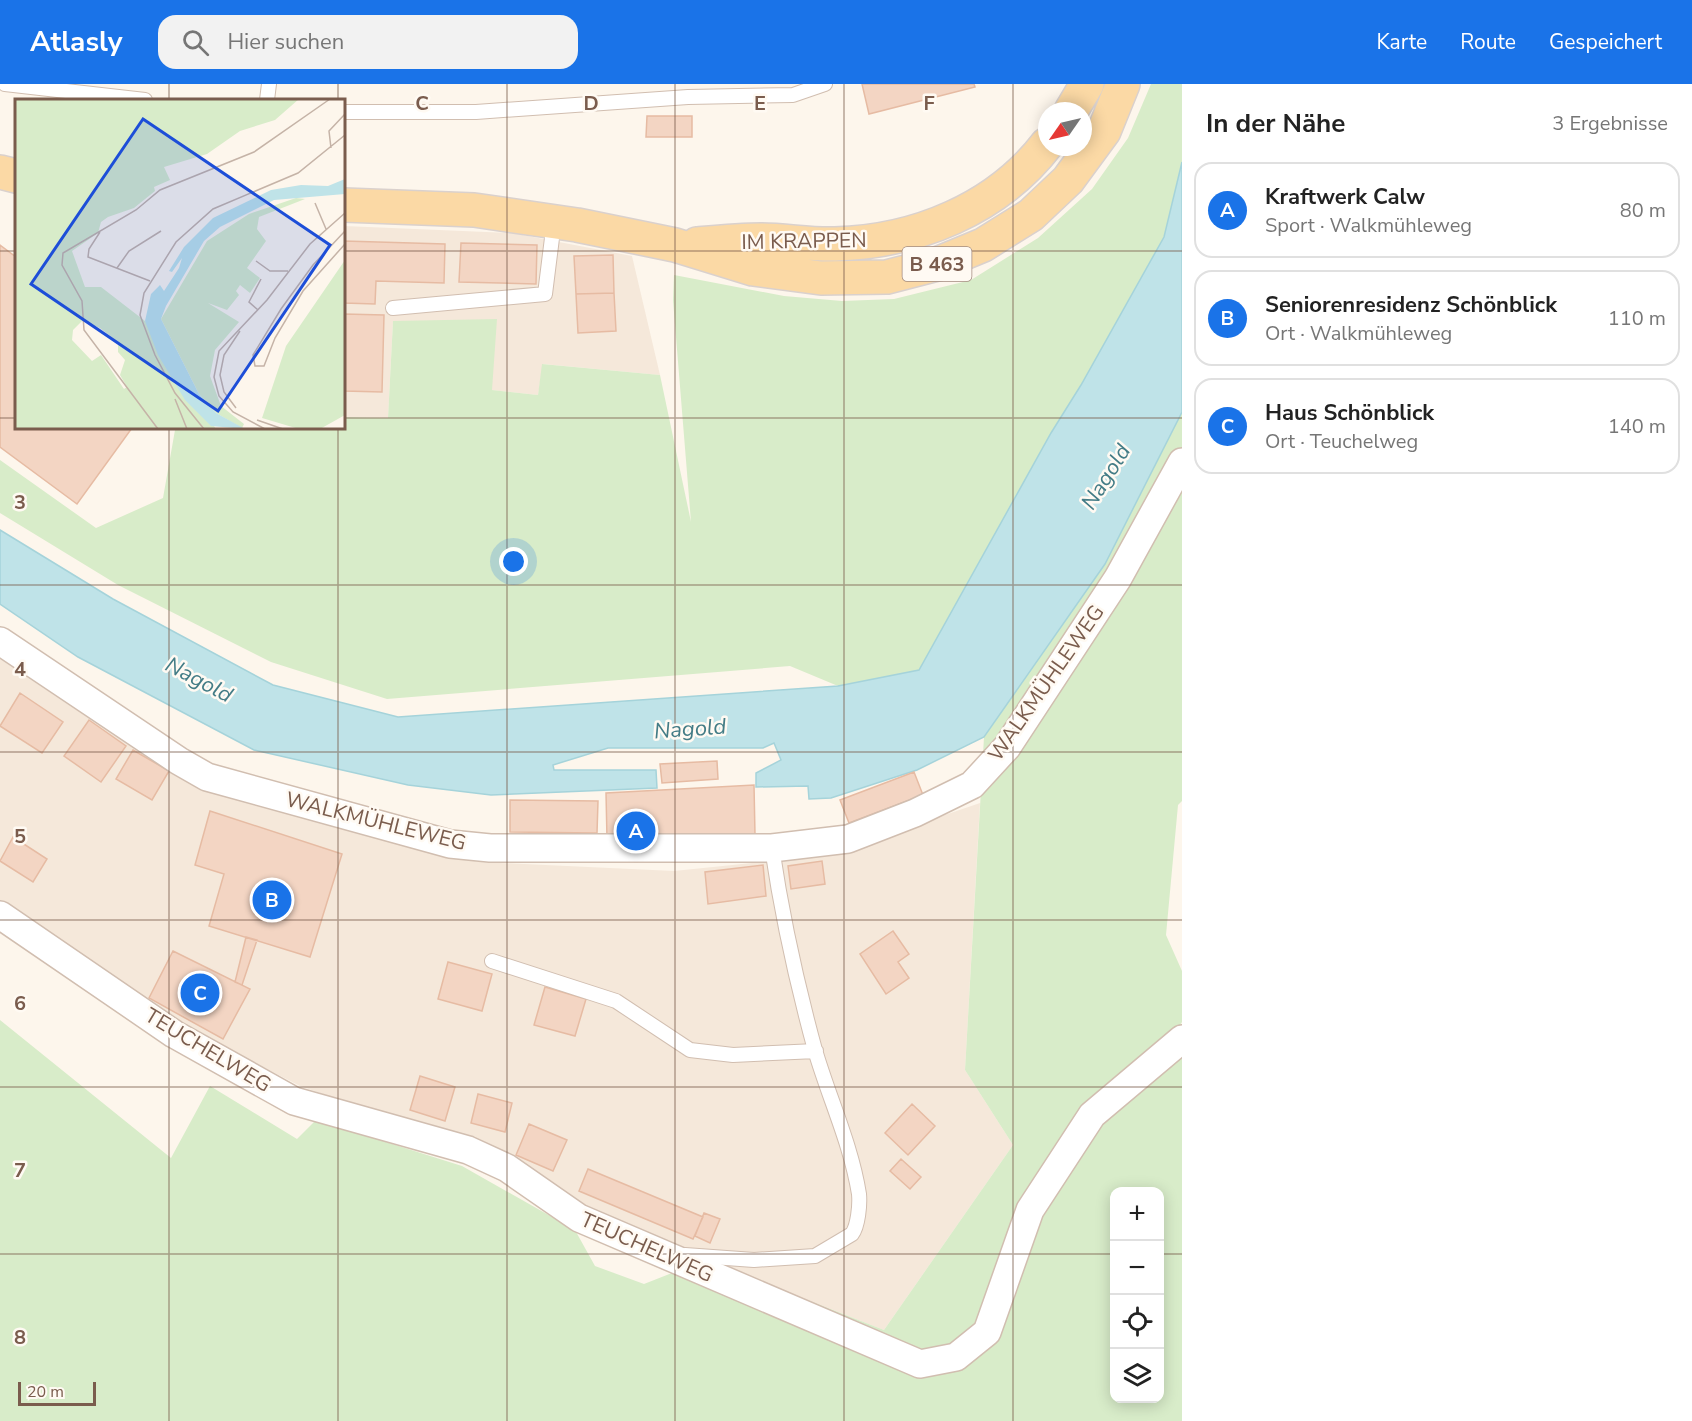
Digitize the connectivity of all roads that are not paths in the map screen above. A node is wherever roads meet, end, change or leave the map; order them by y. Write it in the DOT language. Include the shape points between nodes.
graph roads {
  1 [pos="5,84"];
  2 [pos="269,84"];
  3 [pos="825,84"];
  4 [pos="1087,84"];
  5 [pos="1123,84"];
  6 [pos="686,91"];
  7 [pos="136,99"];
  8 [pos="267,99"];
  9 [pos="1076,102"];
  10 [pos="345,112"];
  11 [pos="1038,156"];
  12 [pos="0,172"];
  13 [pos="15,176"];
  14 [pos="345,206"];
  15 [pos="554,222"];
  16 [pos="675,245"];
  17 [pos="393,308"];
  18 [pos="1182,462"];
  19 [pos="0,641"];
  20 [pos="772,848"];
  21 [pos="0,915"];
  22 [pos="492,961"];
  23 [pos="1182,1039"];
  24 [pos="816,1051"];
  25 [pos="656,1252"];
  1 -- 7 [label="lane"];
  2 -- 8 [label="lane"];
  3 -- 6 [label="lane" via="794,95"];
  4 -- 9 [label="main road"];
  5 -- 16 [label="main road, IM KRAPPEN / B 463" via="1104,130 1068,180 1031,215 982,245 937,264 886,277 821,278 753,269"];
  6 -- 10 [label="lane" via="476,112"];
  11 -- 16 [label="main road, IM KRAPPEN / B 463" via="999,192 950,221 891,238 834,244 760,240"];
  12 -- 13 [label="main road"];
  14 -- 15 [label="main road, IM KRAPPEN / B 463" via="474,210"];
  15 -- 16 [label="main road, IM KRAPPEN / B 463"];
  15 -- 17 [label="lane" via="545,294"];
  18 -- 20 [label="street, WALKMÜHLEWEG" via="1105,598 1007,747 972,785 915,813 848,838"];
  19 -- 20 [label="street, WALKMÜHLEWEG" via="207,777 450,844 490,848"];
  20 -- 24 [label="lane" via="781,905"];
  21 -- 25 [label="street, TEUCHELWEG" via="174,1034 294,1101 468,1150 507,1167 579,1218"];
  22 -- 24 [label="lane" via="615,1001 690,1050 733,1055"];
  23 -- 25 [label="street, TEUCHELWEG" via="1092,1115 1030,1210 987,1332 956,1357 920,1364"];
  24 -- 25 [label="lane" via="847,1145 859,1197 852,1234 815,1256 754,1260"];
}
